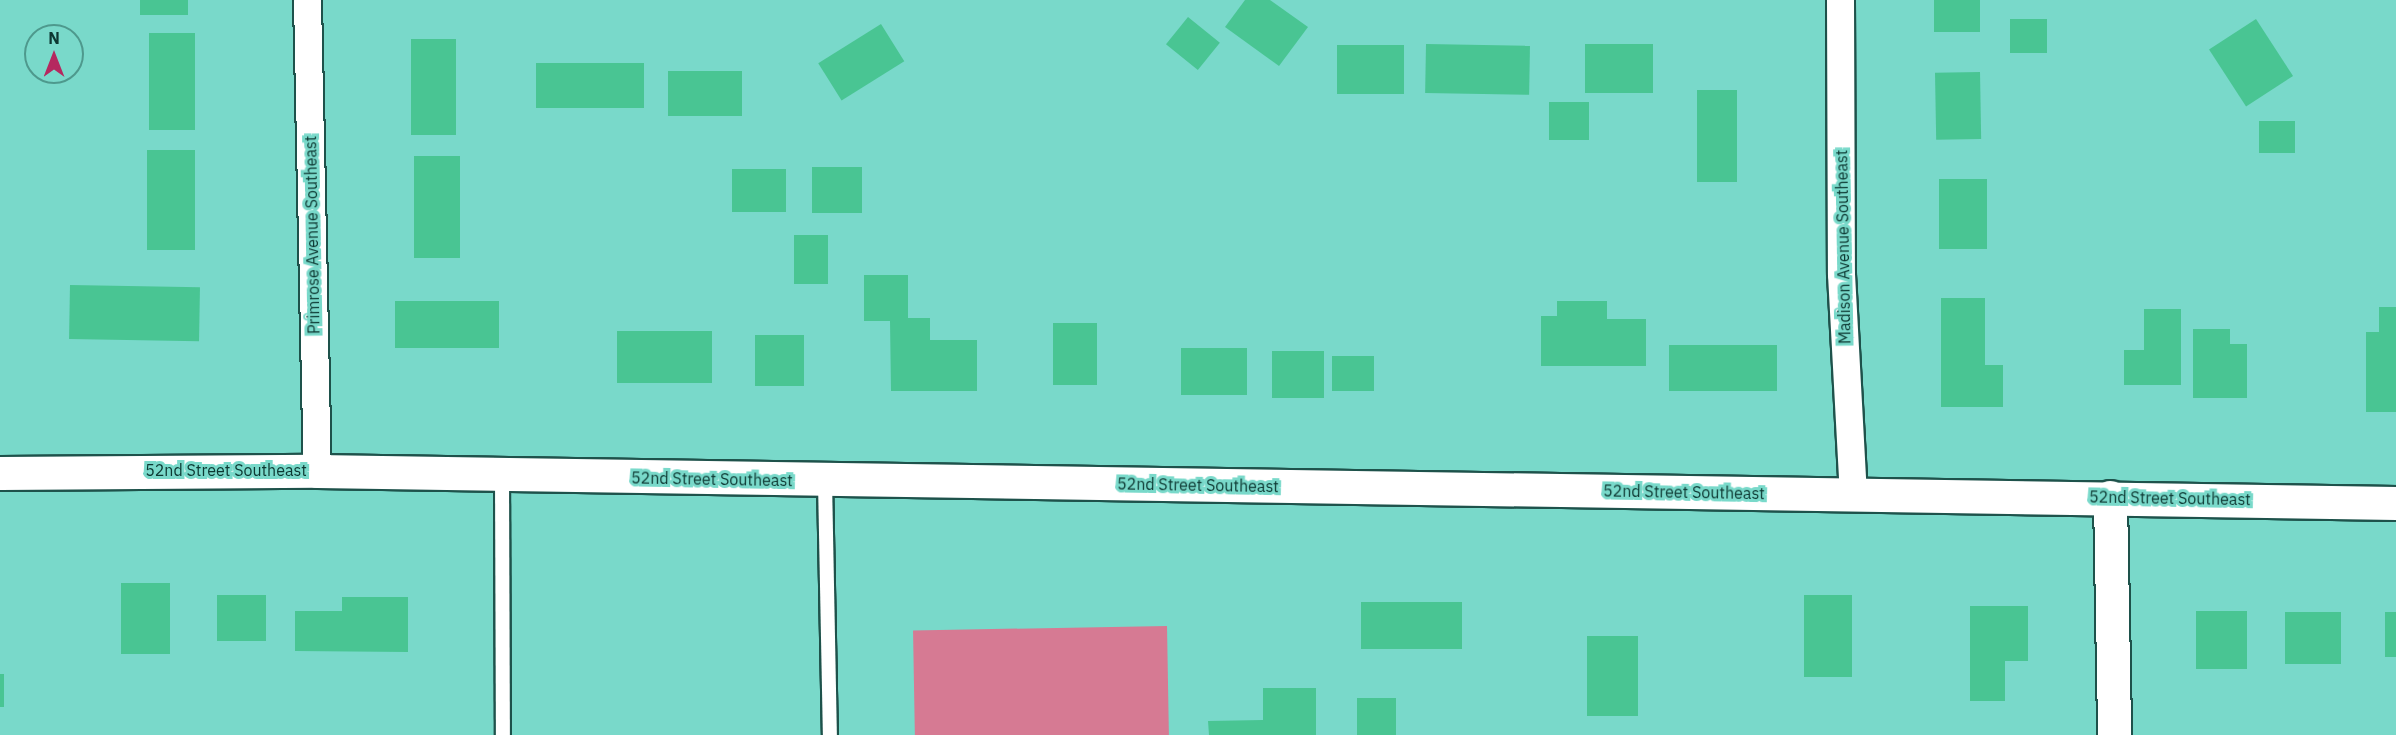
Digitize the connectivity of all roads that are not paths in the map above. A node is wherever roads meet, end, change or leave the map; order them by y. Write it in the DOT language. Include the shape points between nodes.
graph roads {
  1 [pos="307,0"];
  2 [pos="1840,0"];
  3 [pos="317,471"];
  4 [pos="0,473"];
  5 [pos="502,476"];
  6 [pos="825,481"];
  7 [pos="1853,494"];
  8 [pos="2109,497"];
  9 [pos="2396,503"];
  10 [pos="503,735"];
  11 [pos="830,735"];
  12 [pos="2114,735"];
  1 -- 3 [label="street, Primrose Avenue Southeast"];
  2 -- 7 [label="street, Madison Avenue Southeast" via="1841,274"];
  3 -- 4 [label="main road, 52nd Street Southeast"];
  3 -- 5 [label="main road, 52nd Street Southeast"];
  5 -- 6 [label="main road, 52nd Street Southeast"];
  5 -- 10 [label="lane"];
  6 -- 7 [label="main road, 52nd Street Southeast"];
  6 -- 11 [label="lane"];
  7 -- 8 [label="main road, 52nd Street Southeast"];
  8 -- 9 [label="main road, 52nd Street Southeast"];
  8 -- 12 [label="main road"];
}
